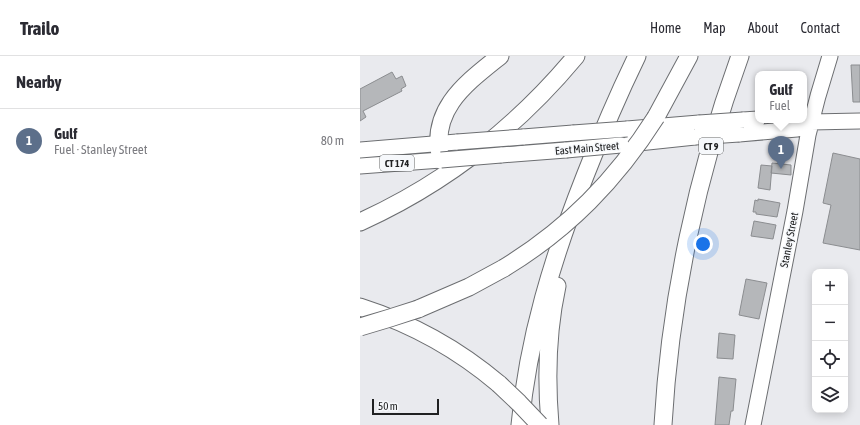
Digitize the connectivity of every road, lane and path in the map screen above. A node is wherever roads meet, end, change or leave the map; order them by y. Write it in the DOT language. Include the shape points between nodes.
graph roads {
  1 [pos="500,56"];
  2 [pos="576,56"];
  3 [pos="637,56"];
  4 [pos="689,56"];
  5 [pos="740,56"];
  6 [pos="830,56"];
  7 [pos="808,120"];
  8 [pos="860,121"];
  9 [pos="807,123"];
  10 [pos="747,124"];
  11 [pos="697,130"];
  12 [pos="360,150"];
  13 [pos="438,155"];
  14 [pos="360,166"];
  15 [pos="571,211"];
  16 [pos="360,222"];
  17 [pos="360,307"];
  18 [pos="360,327"];
  19 [pos="669,358"];
  20 [pos="520,425"];
  21 [pos="540,425"];
  22 [pos="550,425"];
  23 [pos="663,425"];
  24 [pos="668,425"];
  25 [pos="753,425"];
  1 -- 13 [label="highway" via="465,85 450,103 440,123"];
  2 -- 16 [label="highway" via="531,104 477,152 416,193"];
  3 -- 15 [label="highway" via="608,118"];
  4 -- 18 [label="highway, bridge" via="656,117 624,164 593,199 557,231 528,253 469,287 418,309"];
  5 -- 19 [label="highway, CT 9" via="719,118 695,208 679,286"];
  6 -- 7 [label="main road, Stanley Street"];
  7 -- 8 [label="main road, East Main Street / CT 174"];
  7 -- 25 [label="main road, Stanley Street" via="795,211"];
  9 -- 10 [label="main road, East Main Street / CT 174" via="805,127 797,129"];
  10 -- 11 [label="main road, East Main Street / CT 174, bridge"];
  11 -- 13 [label="main road, East Main Street / CT 174, bridge" via="620,145 501,155"];
  11 -- 13 [label="main road, East Main Street / CT 174, bridge" via="627,129 457,142"];
  12 -- 13 [label="main road, East Main Street / CT 174"];
  13 -- 14 [label="main road, East Main Street / CT 174"];
  15 -- 20 [label="highway" via="537,321 525,381"];
  15 -- 22 [label="highway" via="551,323 548,362"];
  17 -- 21 [label="highway, bridge" via="427,336 464,358 499,384"];
  19 -- 23 [label="highway, CT 9"];
  19 -- 24 [label="highway"];
}
